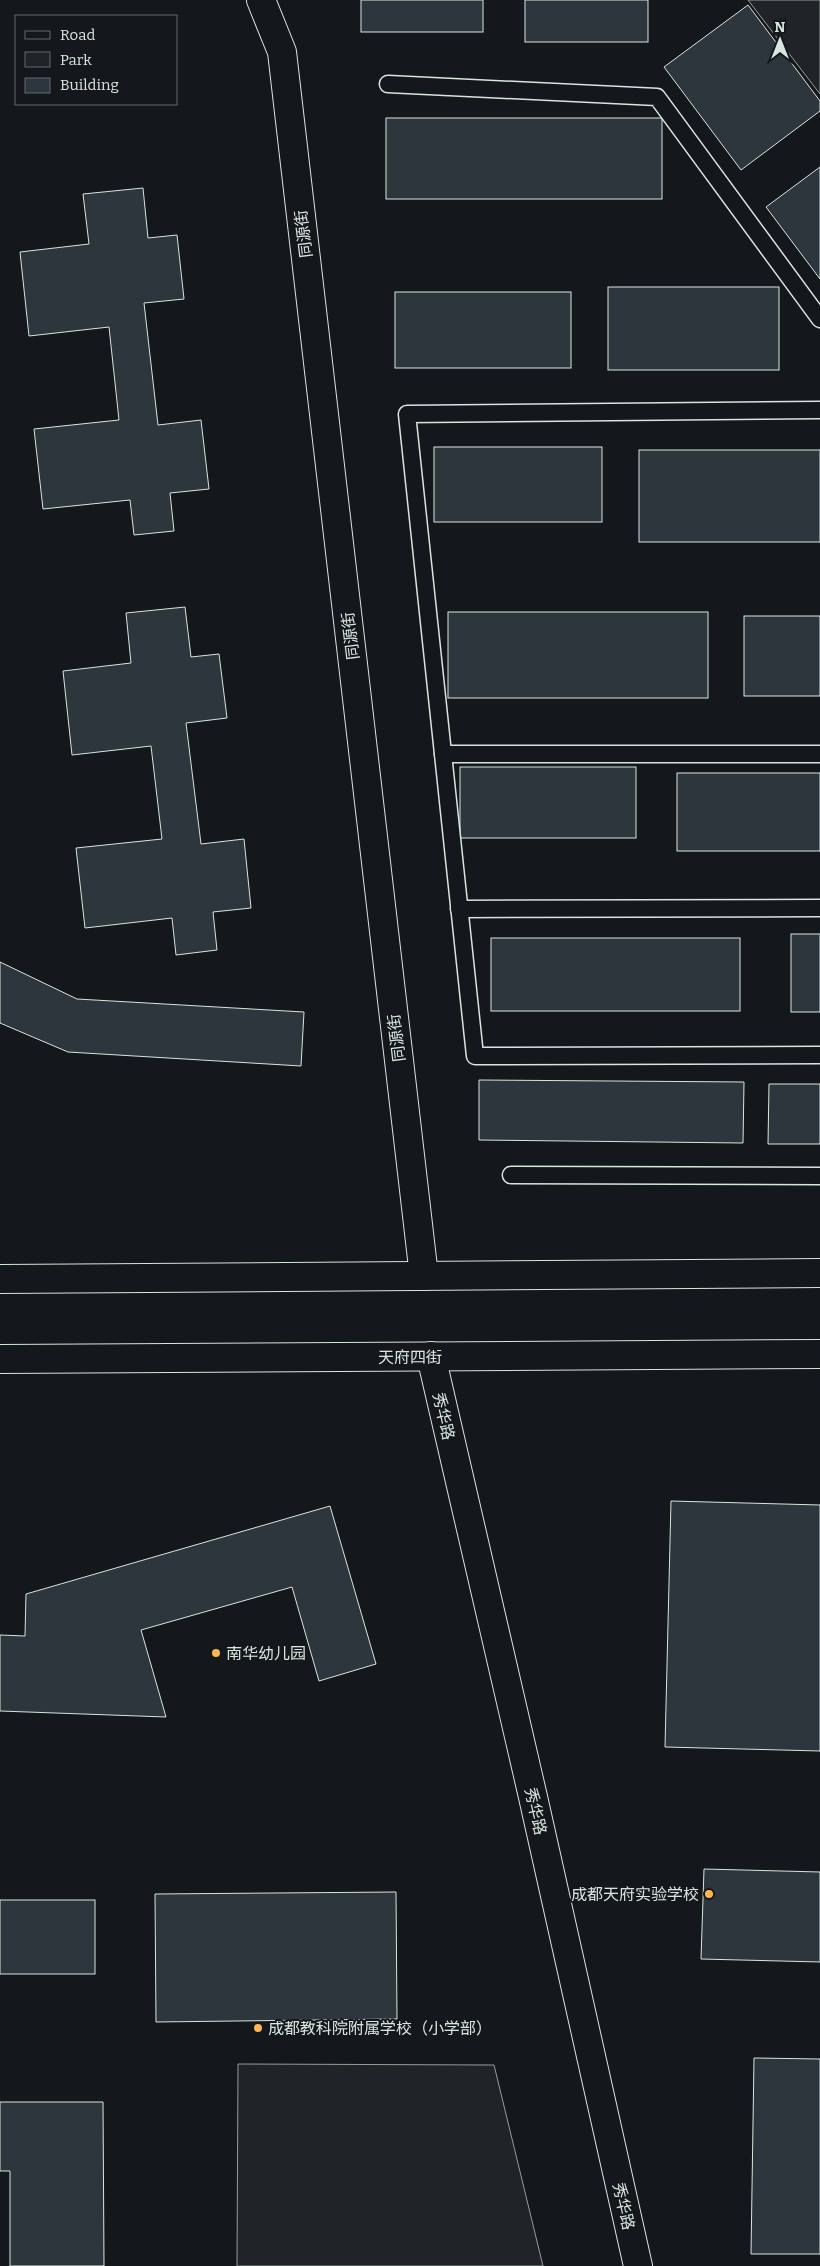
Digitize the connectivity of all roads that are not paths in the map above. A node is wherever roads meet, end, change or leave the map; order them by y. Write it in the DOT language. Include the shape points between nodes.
graph roads {
  1 [pos="261,0"];
  2 [pos="388,84"];
  3 [pos="820,319"];
  4 [pos="820,410"];
  5 [pos="443,754"];
  6 [pos="820,754"];
  7 [pos="820,908"];
  8 [pos="459,909"];
  9 [pos="820,1055"];
  10 [pos="512,1175"];
  11 [pos="820,1176"];
  12 [pos="820,1273"];
  13 [pos="424,1276"];
  14 [pos="0,1279"];
  15 [pos="820,1354"];
  16 [pos="431,1356"];
  17 [pos="0,1360"];
  18 [pos="638,2266"];
  1 -- 13 [label="street, 同源街" via="282,52"];
  2 -- 3 [label="lane" via="657,96"];
  4 -- 5 [label="lane" via="407,414"];
  5 -- 6 [label="lane"];
  5 -- 8 [label="lane"];
  7 -- 8 [label="lane"];
  8 -- 9 [label="lane" via="475,1056"];
  10 -- 11 [label="lane"];
  12 -- 13 [label="street"];
  13 -- 14 [label="street"];
  15 -- 16 [label="street, 天府四街"];
  16 -- 17 [label="street, 天府四街"];
  16 -- 18 [label="street, 秀华路"];
}
